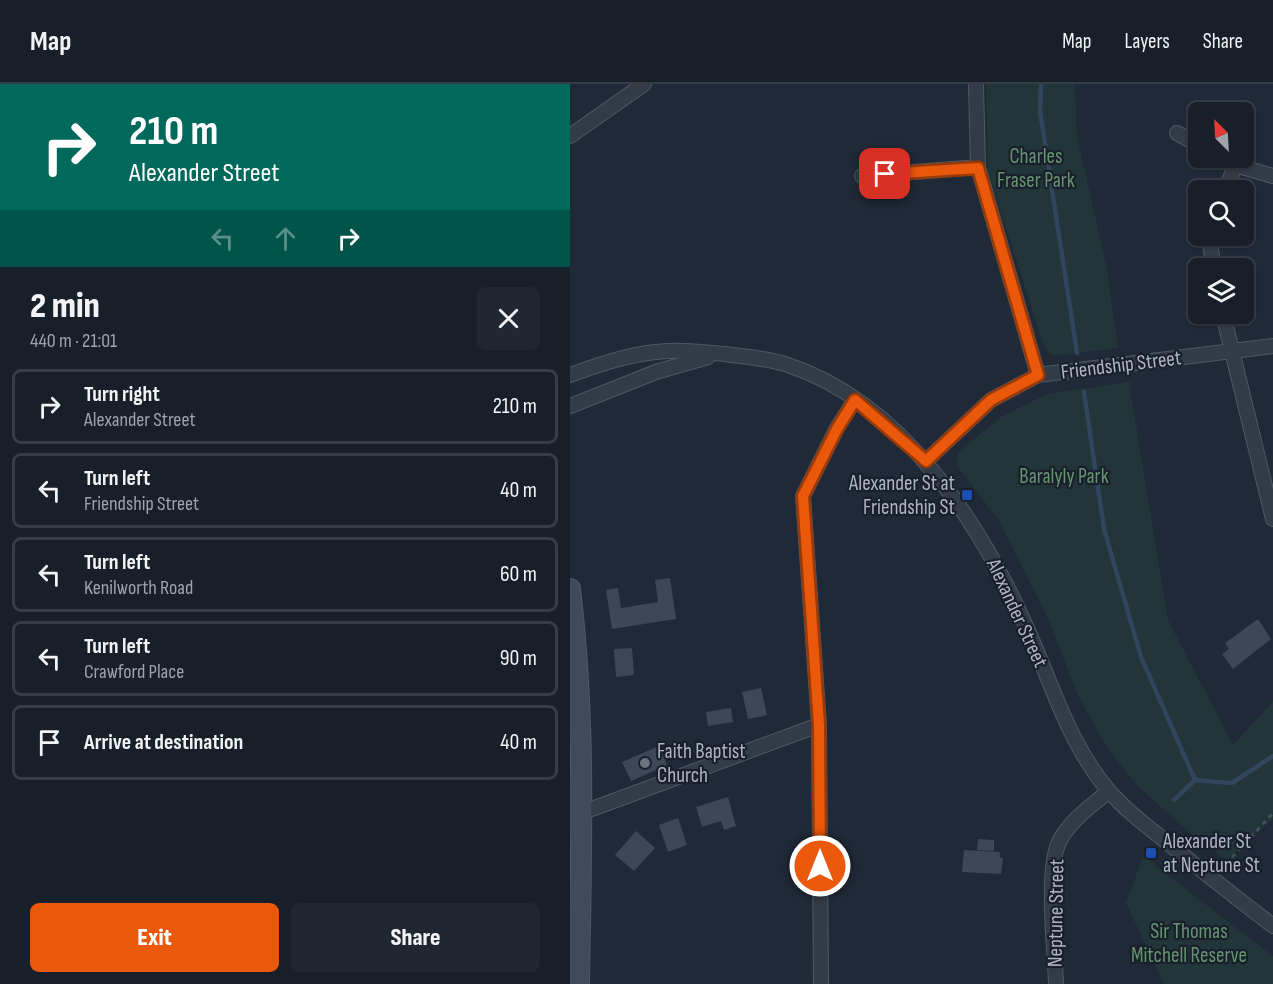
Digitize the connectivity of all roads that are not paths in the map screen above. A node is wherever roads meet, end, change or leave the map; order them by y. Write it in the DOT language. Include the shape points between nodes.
graph roads {
  1 [pos="644,84"];
  2 [pos="976,84"];
  3 [pos="1177,133"];
  4 [pos="570,136"];
  5 [pos="1188,139"];
  6 [pos="978,168"];
  7 [pos="1245,168"];
  8 [pos="862,176"];
  9 [pos="1273,176"];
  10 [pos="1225,324"];
  11 [pos="1273,346"];
  12 [pos="1230,352"];
  13 [pos="722,354"];
  14 [pos="570,375"];
  15 [pos="1038,375"];
  16 [pos="855,400"];
  17 [pos="570,406"];
  18 [pos="926,461"];
  19 [pos="1273,519"];
  20 [pos="570,589"];
  21 [pos="571,611"];
  22 [pos="819,725"];
  23 [pos="1109,791"];
  24 [pos="581,813"];
  25 [pos="1273,926"];
  26 [pos="579,984"];
  27 [pos="821,984"];
  28 [pos="1056,984"];
  1 -- 4 [label="street"];
  2 -- 6 [label="street"];
  3 -- 5 [label="street"];
  6 -- 8 [label="street"];
  6 -- 15 [label="street"];
  7 -- 9 [label="street"];
  10 -- 12 [label="street"];
  11 -- 12 [label="street, Friendship Street"];
  12 -- 15 [label="street, Friendship Street"];
  12 -- 19 [label="street"];
  13 -- 14 [label="street, Alexander Street" via="655,352"];
  13 -- 16 [label="street, Alexander Street" via="787,364"];
  13 -- 17 [label="street, Alexander Street" via="656,372"];
  15 -- 18 [label="street, Friendship Street" via="991,400"];
  16 -- 18 [label="street, Alexander Street"];
  16 -- 22 [label="street" via="803,496"];
  18 -- 23 [label="street, Alexander Street" via="976,529 1029,632 1069,729"];
  20 -- 21 [label="street"];
  21 -- 24 [label="street" via="580,682"];
  22 -- 24 [label="street"];
  22 -- 27 [label="street"];
  23 -- 25 [label="street, Alexander Street" via="1138,819"];
  23 -- 28 [label="street, Neptune Street" via="1071,825 1059,842 1053,864"];
  24 -- 26 [label="street"];
}
